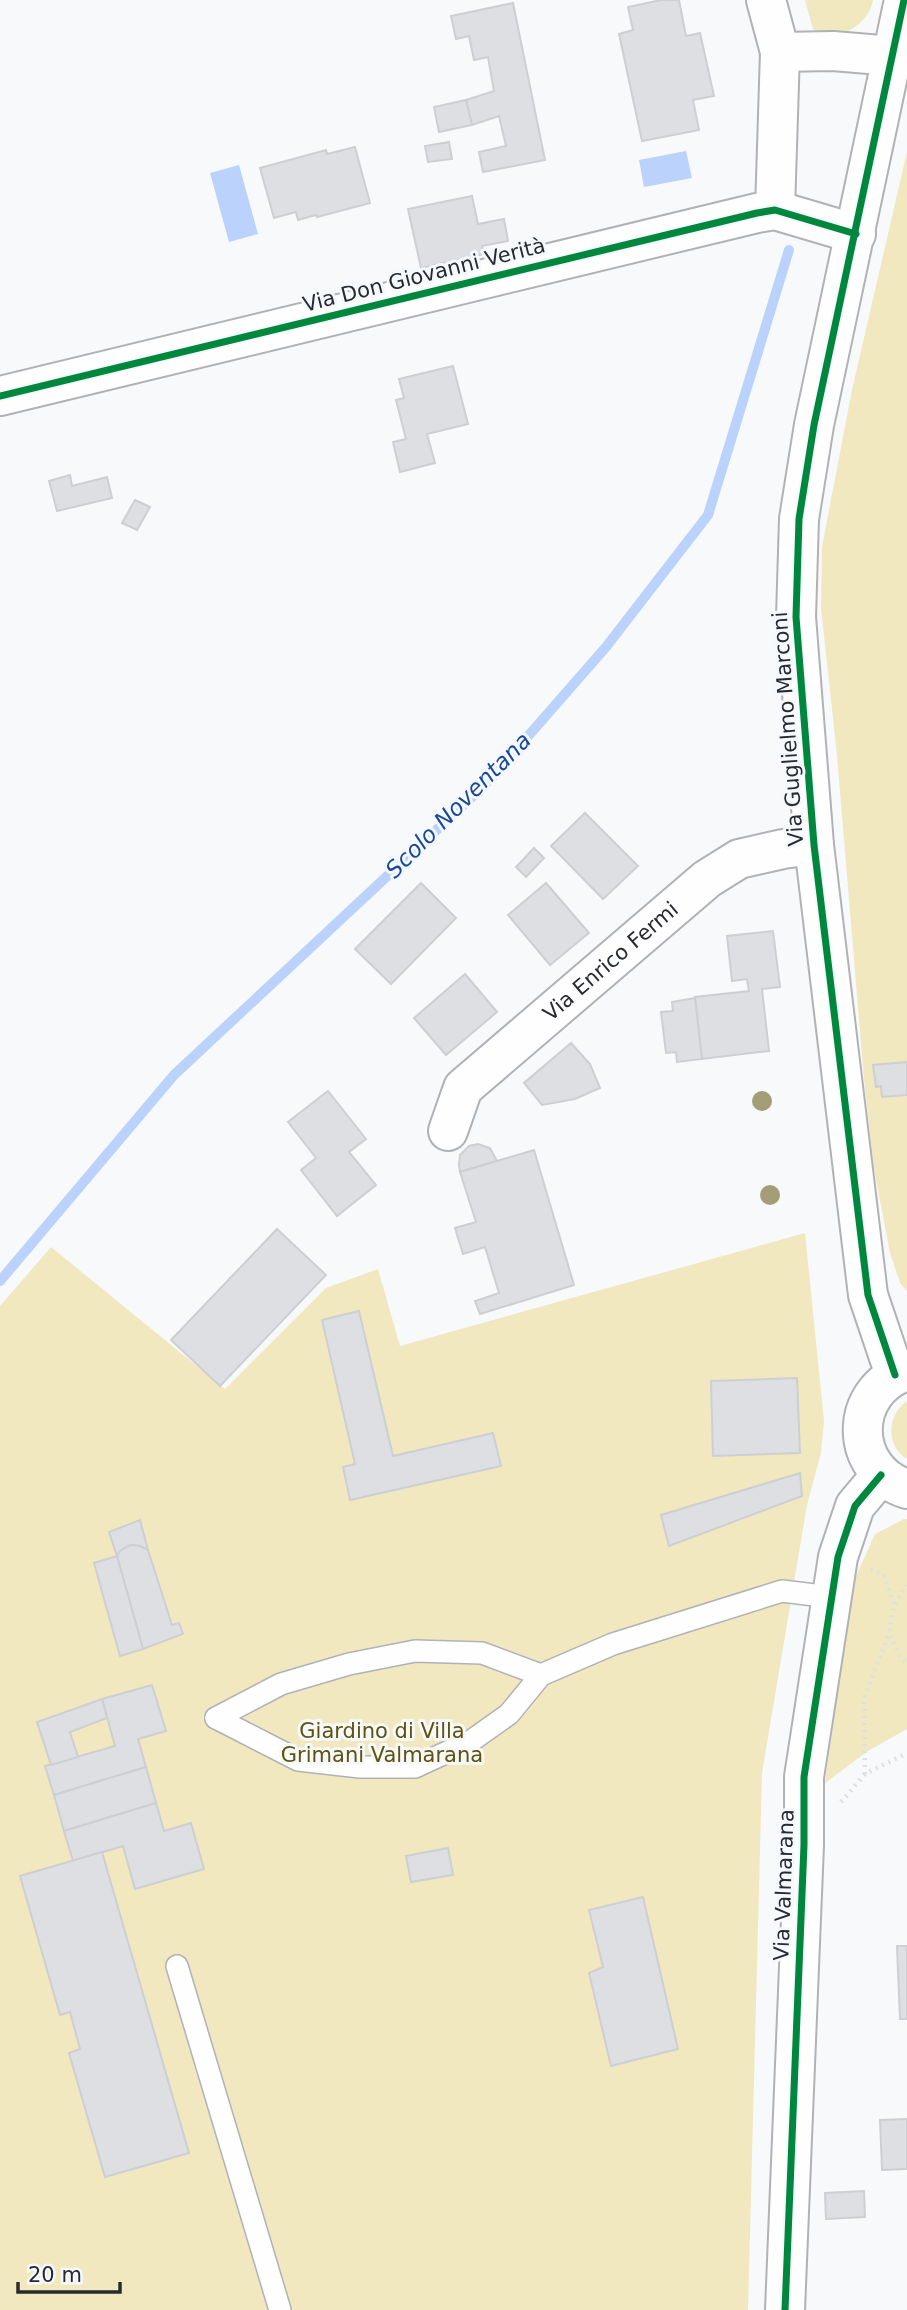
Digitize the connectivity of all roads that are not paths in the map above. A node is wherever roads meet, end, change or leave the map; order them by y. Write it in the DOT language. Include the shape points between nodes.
graph roads {
  1 [pos="766,0"];
  2 [pos="904,0"];
  3 [pos="780,52"];
  4 [pos="893,56"];
  5 [pos="775,210"];
  6 [pos="856,234"];
  7 [pos="0,396"];
  8 [pos="814,845"];
  9 [pos="448,1130"];
  10 [pos="901,1373"];
  11 [pos="894,1482"];
  12 [pos="831,1597"];
  13 [pos="541,1675"];
  14 [pos="177,1966"];
  15 [pos="280,2310"];
  16 [pos="785,2310"];
  1 -- 3 [label="street"];
  2 -- 4 [label="street, Via Guglielmo Marconi"];
  3 -- 4 [label="street"];
  3 -- 5 [label="street"];
  4 -- 6 [label="street, Via Guglielmo Marconi"];
  5 -- 6 [label="street, Via Don Giovanni Verità"];
  5 -- 7 [label="street, Via Don Giovanni Verità"];
  6 -- 8 [label="street, Via Guglielmo Marconi" via="814,425 800,519 796,617"];
  8 -- 9 [label="street, Via Enrico Fermi" via="739,859 707,879 463,1088"];
  8 -- 10 [label="street, Via Guglielmo Marconi" via="868,1295"];
  10 -- 11 [label="street" via="876,1390 865,1410 862,1433 867,1456"];
  11 -- 12 [label="street, Via Valmarana" via="855,1506"];
  12 -- 13 [label="lane" via="782,1591 613,1644"];
  12 -- 16 [label="street, Via Valmarana" via="804,1777"];
  13 -- 13 [label="lane" via="482,1653 415,1651 281,1684 216,1718 298,1760 415,1767 471,1741 509,1714"];
  14 -- 15 [label="lane"];
}
